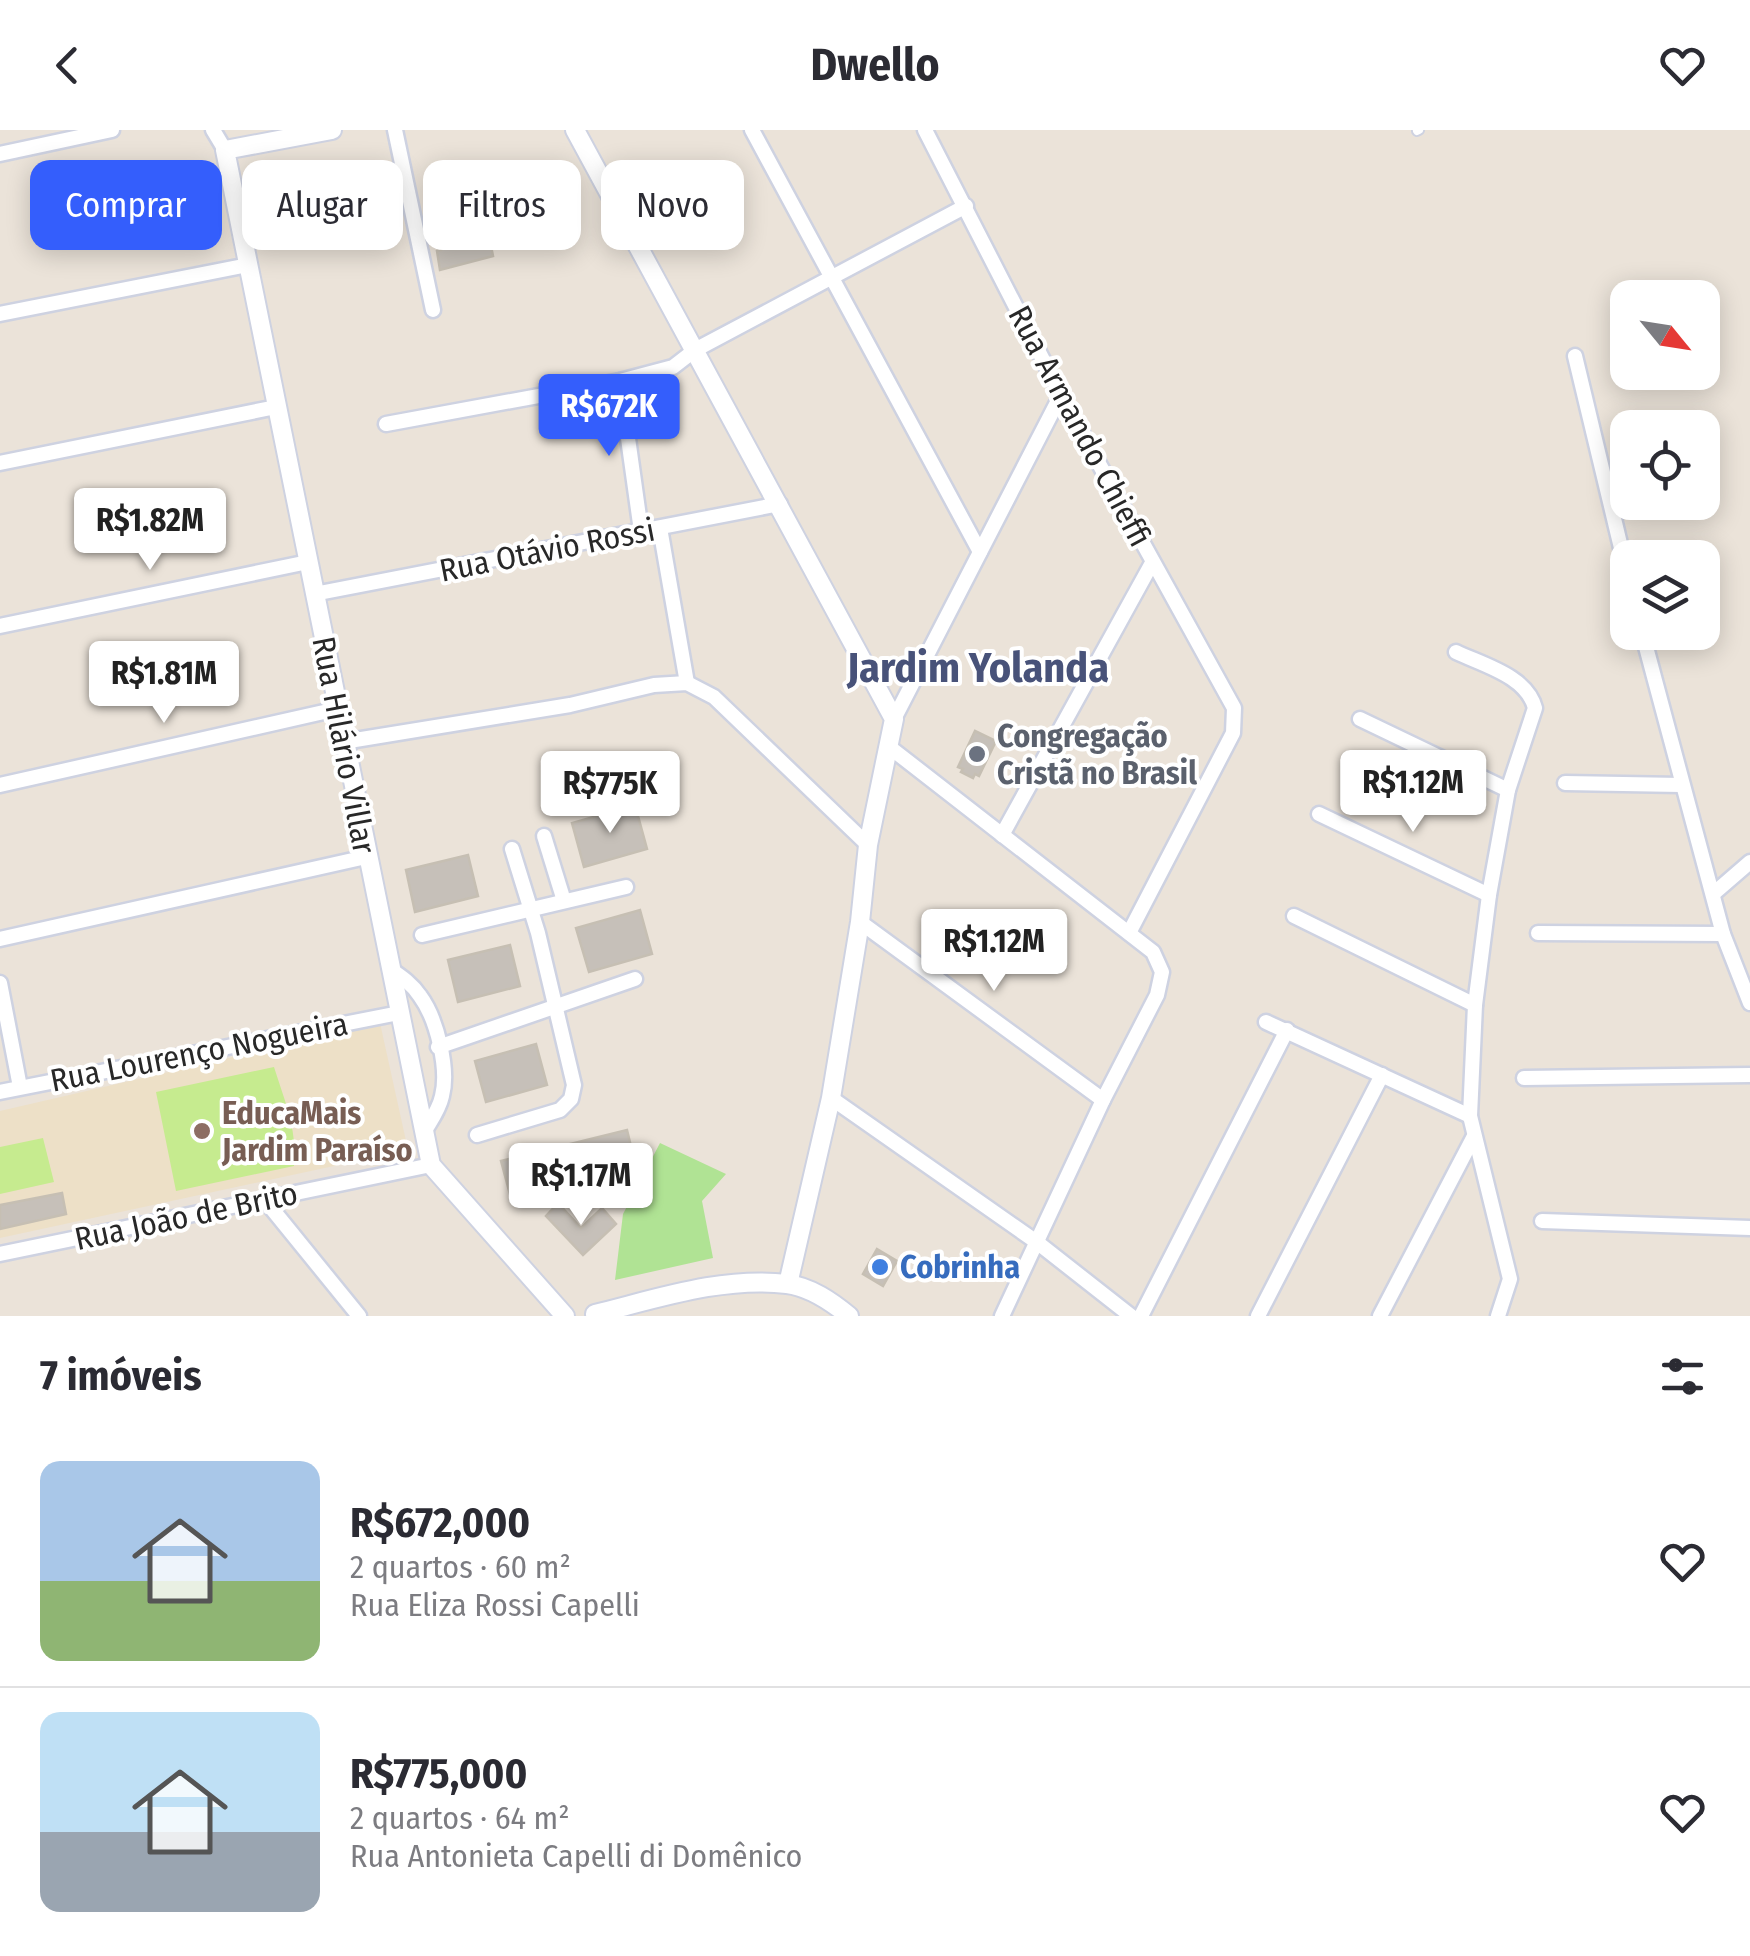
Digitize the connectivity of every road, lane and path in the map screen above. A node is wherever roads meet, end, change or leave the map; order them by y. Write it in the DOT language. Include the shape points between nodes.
graph roads {
  1 [pos="112,130"];
  2 [pos="212,130"];
  3 [pos="332,130"];
  4 [pos="395,130"];
  5 [pos="575,130"];
  6 [pos="752,130"];
  7 [pos="925,130"];
  8 [pos="225,150"];
  9 [pos="0,154"];
  10 [pos="966,206"];
  11 [pos="248,265"];
  12 [pos="832,276"];
  13 [pos="433,310"];
  14 [pos="0,314"];
  15 [pos="695,350"];
  16 [pos="1575,356"];
  17 [pos="620,381"];
  18 [pos="1061,395"];
  19 [pos="276,407"];
  20 [pos="386,424"];
  21 [pos="0,463"];
  22 [pos="780,504"];
  23 [pos="660,528"];
  24 [pos="641,531"];
  25 [pos="1619,540"];
  26 [pos="980,552"];
  27 [pos="308,562"];
  28 [pos="1152,562"];
  29 [pos="314,594"];
  30 [pos="0,626"];
  31 [pos="1646,650"];
  32 [pos="1456,652"];
  33 [pos="687,682"];
  34 [pos="337,708"];
  35 [pos="894,718"];
  36 [pos="1360,719"];
  37 [pos="343,742"];
  38 [pos="888,746"];
  39 [pos="1565,783"];
  40 [pos="0,785"];
  41 [pos="1680,785"];
  42 [pos="1508,790"];
  43 [pos="1318,814"];
  44 [pos="1002,835"];
  45 [pos="544,836"];
  46 [pos="868,844"];
  47 [pos="512,849"];
  48 [pos="366,857"];
  49 [pos="1750,862"];
  50 [pos="626,887"];
  51 [pos="1713,894"];
  52 [pos="1489,895"];
  53 [pos="564,901"];
  54 [pos="531,908"];
  55 [pos="1294,916"];
  56 [pos="860,922"];
  57 [pos="1538,933"];
  58 [pos="1129,934"];
  59 [pos="1724,934"];
  60 [pos="422,935"];
  61 [pos="0,939"];
  62 [pos="390,969"];
  63 [pos="634,979"];
  64 [pos="0,984"];
  65 [pos="1750,1002"];
  66 [pos="1475,1005"];
  67 [pos="552,1006"];
  68 [pos="399,1012"];
  69 [pos="1266,1022"];
  70 [pos="1287,1030"];
  71 [pos="438,1047"];
  72 [pos="1382,1075"];
  73 [pos="1750,1076"];
  74 [pos="1524,1078"];
  75 [pos="20,1087"];
  76 [pos="0,1092"];
  77 [pos="831,1098"];
  78 [pos="1103,1100"];
  79 [pos="1470,1116"];
  80 [pos="424,1132"];
  81 [pos="477,1135"];
  82 [pos="1473,1138"];
  83 [pos="430,1165"];
  84 [pos="264,1199"];
  85 [pos="1542,1221"];
  86 [pos="1750,1228"];
  87 [pos="1038,1242"];
  88 [pos="0,1254"];
  89 [pos="788,1284"];
  90 [pos="595,1315"];
  91 [pos="359,1316"];
  92 [pos="568,1316"];
  93 [pos="850,1316"];
  94 [pos="1002,1316"];
  95 [pos="1131,1316"];
  96 [pos="1142,1316"];
  97 [pos="1258,1316"];
  98 [pos="1380,1316"];
  99 [pos="1498,1316"];
  1 -- 9 [label="street"];
  2 -- 8 [label="street, Rua Hilário Villar"];
  3 -- 8 [label="street"];
  4 -- 13 [label="street"];
  5 -- 15 [label="street"];
  6 -- 12 [label="street"];
  7 -- 10 [label="street, Rua Armando Chieffi"];
  8 -- 11 [label="street, Rua Hilário Villar"];
  10 -- 12 [label="street"];
  10 -- 18 [label="street, Rua Armando Chieffi"];
  11 -- 14 [label="street"];
  11 -- 19 [label="street, Rua Hilário Villar"];
  12 -- 15 [label="street"];
  12 -- 26 [label="street"];
  15 -- 17 [label="street" via="674,367"];
  15 -- 22 [label="street"];
  16 -- 25 [label="street"];
  17 -- 20 [label="street"];
  17 -- 24 [label="street"];
  18 -- 26 [label="street"];
  18 -- 28 [label="street, Rua Armando Chieffi"];
  19 -- 21 [label="street"];
  19 -- 27 [label="street, Rua Hilário Villar"];
  22 -- 23 [label="street, Rua Otávio Rossi"];
  22 -- 35 [label="street"];
  23 -- 24 [label="street, Rua Otávio Rossi"];
  23 -- 33 [label="street"];
  24 -- 29 [label="street, Rua Otávio Rossi"];
  26 -- 35 [label="street"];
  27 -- 29 [label="street, Rua Hilário Villar"];
  27 -- 30 [label="street"];
  28 -- 44 [label="street"];
  28 -- 58 [label="street, Rua Armando Chieffi" via="1236,720"];
  29 -- 34 [label="street, Rua Hilário Villar"];
  31 -- 41 [label="street"];
  32 -- 42 [label="street" via="1520,684 1533,698 1534,719"];
  33 -- 37 [label="street"];
  33 -- 46 [label="street" via="726,708"];
  34 -- 37 [label="street, Rua Hilário Villar"];
  34 -- 40 [label="street"];
  35 -- 38 [label="street"];
  36 -- 42 [label="street"];
  37 -- 48 [label="street, Rua Hilário Villar"];
  38 -- 44 [label="street"];
  38 -- 46 [label="street"];
  39 -- 41 [label="street"];
  41 -- 51 [label="street"];
  42 -- 52 [label="street"];
  43 -- 52 [label="street"];
  44 -- 58 [label="street"];
  45 -- 53 [label="street"];
  46 -- 56 [label="street"];
  47 -- 54 [label="street"];
  48 -- 61 [label="street"];
  48 -- 62 [label="street, Rua Hilário Villar"];
  49 -- 51 [label="street"];
  50 -- 53 [label="street"];
  51 -- 59 [label="street"];
  52 -- 66 [label="street"];
  53 -- 54 [label="street"];
  54 -- 60 [label="street"];
  54 -- 67 [label="street"];
  55 -- 66 [label="street"];
  56 -- 77 [label="street"];
  56 -- 78 [label="street"];
  57 -- 59 [label="street"];
  58 -- 78 [label="street" via="1153,952 1162,972 1158,995"];
  59 -- 65 [label="street"];
  62 -- 68 [label="street, Rua Hilário Villar"];
  62 -- 71 [label="street" via="422,998"];
  63 -- 67 [label="street"];
  64 -- 75 [label="street"];
  66 -- 79 [label="street"];
  67 -- 71 [label="street"];
  67 -- 81 [label="street" via="574,1086 571,1099 560,1110"];
  68 -- 75 [label="street, Rua Lourenço Nogueira"];
  68 -- 80 [label="street, Rua Hilário Villar"];
  69 -- 70 [label="street"];
  70 -- 72 [label="street"];
  70 -- 96 [label="street"];
  71 -- 80 [label="street" via="443,1093"];
  72 -- 79 [label="street"];
  72 -- 97 [label="street"];
  73 -- 74 [label="street"];
  75 -- 76 [label="street, Rua Lourenço Nogueira"];
  77 -- 87 [label="street"];
  77 -- 89 [label="street"];
  78 -- 87 [label="street"];
  79 -- 82 [label="street"];
  80 -- 83 [label="street, Rua Hilário Villar"];
  82 -- 98 [label="street"];
  82 -- 99 [label="street" via="1507,1257 1510,1279"];
  83 -- 84 [label="street, Rua João de Brito"];
  83 -- 92 [label="street"];
  84 -- 88 [label="street, Rua João de Brito"];
  84 -- 91 [label="street"];
  85 -- 86 [label="street"];
  87 -- 94 [label="street"];
  87 -- 95 [label="street"];
  89 -- 90 [label="street" via="703,1288"];
  89 -- 93 [label="street"];
  90 -- 92 [label="street" via="582,1309"];
}
